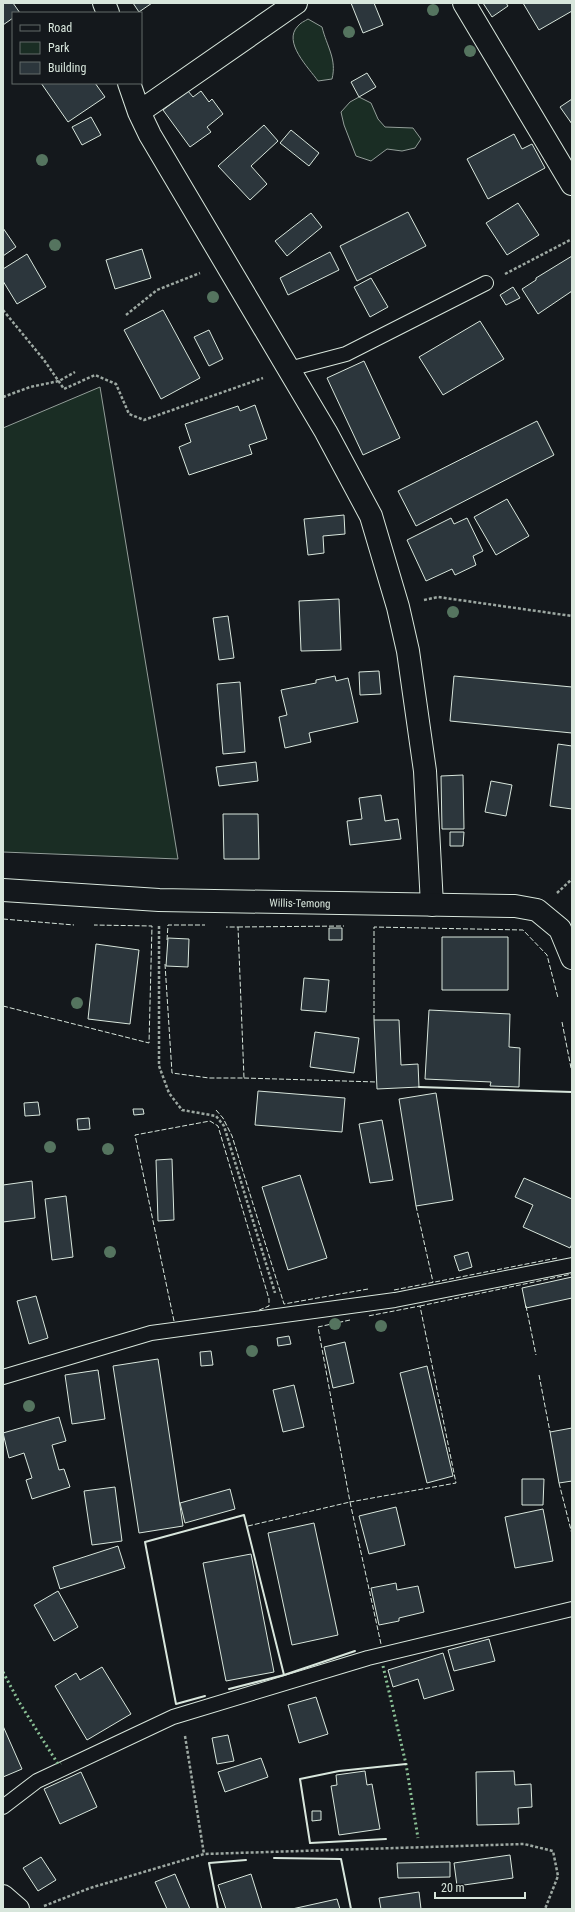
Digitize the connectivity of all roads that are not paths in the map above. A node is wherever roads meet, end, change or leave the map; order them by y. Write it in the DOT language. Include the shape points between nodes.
graph roads {
  1 [pos="296,3"];
  2 [pos="464,3"];
  3 [pos="129,84"];
  4 [pos="138,112"];
  5 [pos="572,184"];
  6 [pos="486,283"];
  7 [pos="289,368"];
  8 [pos="3,890"];
  9 [pos="432,905"];
  10 [pos="572,958"];
  11 [pos="572,1265"];
  12 [pos="3,1377"];
  13 [pos="572,1609"];
  14 [pos="3,1807"];
  15 [pos="3,1896"];
  16 [pos="18,1909"];
  1 -- 4 [label="street"];
  2 -- 5 [label="street"];
  3 -- 4 [label="street"];
  4 -- 7 [label="street" via="225,264"];
  6 -- 7 [label="lane" via="346,354"];
  7 -- 9 [label="street" via="371,516 398,607 408,651 425,771"];
  8 -- 9 [label="street, Willis-Temong" via="159,900"];
  9 -- 10 [label="street, Willis-Temong" via="515,906 537,910 560,929"];
  11 -- 12 [label="lane" via="395,1300 151,1333"];
  13 -- 14 [label="lane" via="368,1658 182,1715 37,1781"];
  15 -- 16 [label="street"];
}
